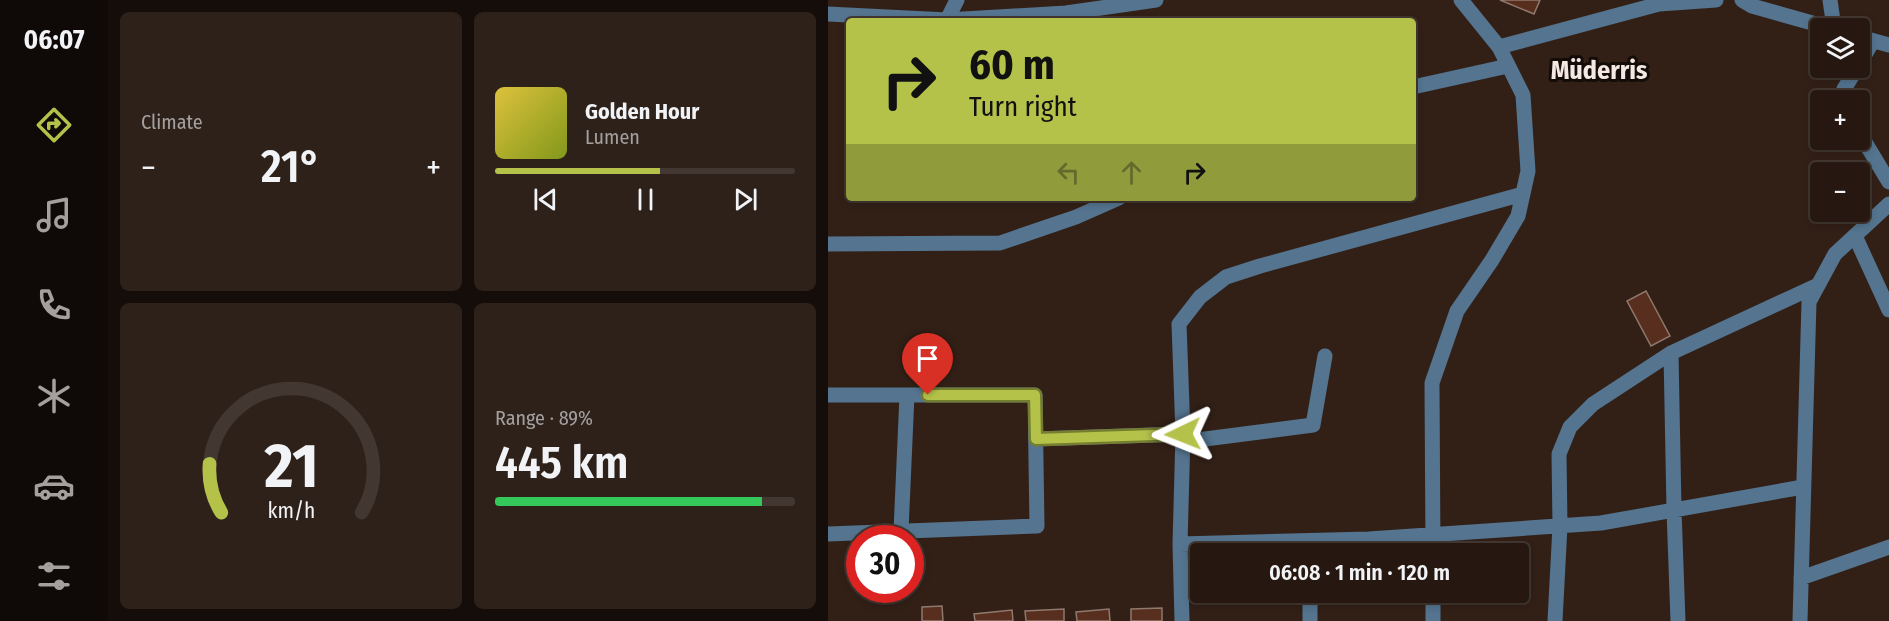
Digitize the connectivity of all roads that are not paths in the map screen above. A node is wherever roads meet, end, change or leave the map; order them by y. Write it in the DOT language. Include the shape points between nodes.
graph roads {
  1 [pos="957,0"];
  2 [pos="1156,0"];
  3 [pos="1461,0"];
  4 [pos="1716,0"];
  5 [pos="1742,0"];
  6 [pos="1830,0"];
  7 [pos="828,14"];
  8 [pos="890,18"];
  9 [pos="948,18"];
  10 [pos="981,18"];
  11 [pos="1831,18"];
  12 [pos="1810,22"];
  13 [pos="1870,40"];
  14 [pos="1889,45"];
  15 [pos="1498,47"];
  16 [pos="1508,66"];
  17 [pos="1416,86"];
  18 [pos="1870,150"];
  19 [pos="1889,182"];
  20 [pos="1523,194"];
  21 [pos="1112,201"];
  22 [pos="1889,204"];
  23 [pos="1855,236"];
  24 [pos="828,244"];
  25 [pos="1818,285"];
  26 [pos="1889,310"];
  27 [pos="1671,353"];
  28 [pos="1325,356"];
  29 [pos="828,394"];
  30 [pos="907,395"];
  31 [pos="1183,438"];
  32 [pos="1036,439"];
  33 [pos="1803,487"];
  34 [pos="1674,510"];
  35 [pos="901,525"];
  36 [pos="1560,526"];
  37 [pos="924,530"];
  38 [pos="846,533"];
  39 [pos="828,534"];
  40 [pos="1433,535"];
  41 [pos="1357,543"];
  42 [pos="1433,543"];
  43 [pos="1180,544"];
  44 [pos="1190,544"];
  45 [pos="1889,547"];
  46 [pos="1801,578"];
  47 [pos="1310,603"];
  48 [pos="1433,603"];
  49 [pos="1182,621"];
  50 [pos="1310,621"];
  51 [pos="1433,621"];
  52 [pos="1555,621"];
  53 [pos="1678,621"];
  54 [pos="1800,621"];
  1 -- 9 [label="street"];
  2 -- 10 [label="street" via="1066,13"];
  3 -- 15 [label="street"];
  4 -- 15 [label="street" via="1659,4"];
  5 -- 12 [label="street"];
  6 -- 11 [label="street"];
  7 -- 8 [label="street"];
  13 -- 14 [label="street"];
  15 -- 16 [label="street"];
  16 -- 17 [label="street"];
  16 -- 20 [label="street" via="1523,95 1528,171"];
  18 -- 19 [label="street"];
  20 -- 31 [label="street" via="1226,277 1200,297 1179,324"];
  20 -- 40 [label="street" via="1518,216 1457,311 1432,383"];
  21 -- 24 [label="street" via="1000,243"];
  22 -- 23 [label="street"];
  23 -- 25 [label="street" via="1835,254"];
  23 -- 26 [label="street"];
  25 -- 27 [label="street"];
  25 -- 33 [label="street" via="1809,302"];
  27 -- 34 [label="street"];
  27 -- 36 [label="street" via="1593,404 1570,427 1559,454"];
  28 -- 31 [label="street" via="1313,425"];
  29 -- 30 [label="street"];
  30 -- 32 [label="street" via="1035,395"];
  30 -- 35 [label="street"];
  31 -- 32 [label="street"];
  31 -- 43 [label="street"];
  32 -- 37 [label="street" via="1038,526"];
  33 -- 34 [label="street"];
  33 -- 46 [label="street"];
  34 -- 36 [label="street"];
  34 -- 53 [label="street"];
  36 -- 40 [label="street"];
  36 -- 52 [label="street"];
  38 -- 39 [label="street"];
  40 -- 41 [label="street"];
  40 -- 42 [label="street"];
  43 -- 44 [label="street"];
  43 -- 49 [label="street"];
  45 -- 46 [label="street"];
  46 -- 54 [label="street"];
  47 -- 50 [label="street"];
  48 -- 51 [label="street"];
}
